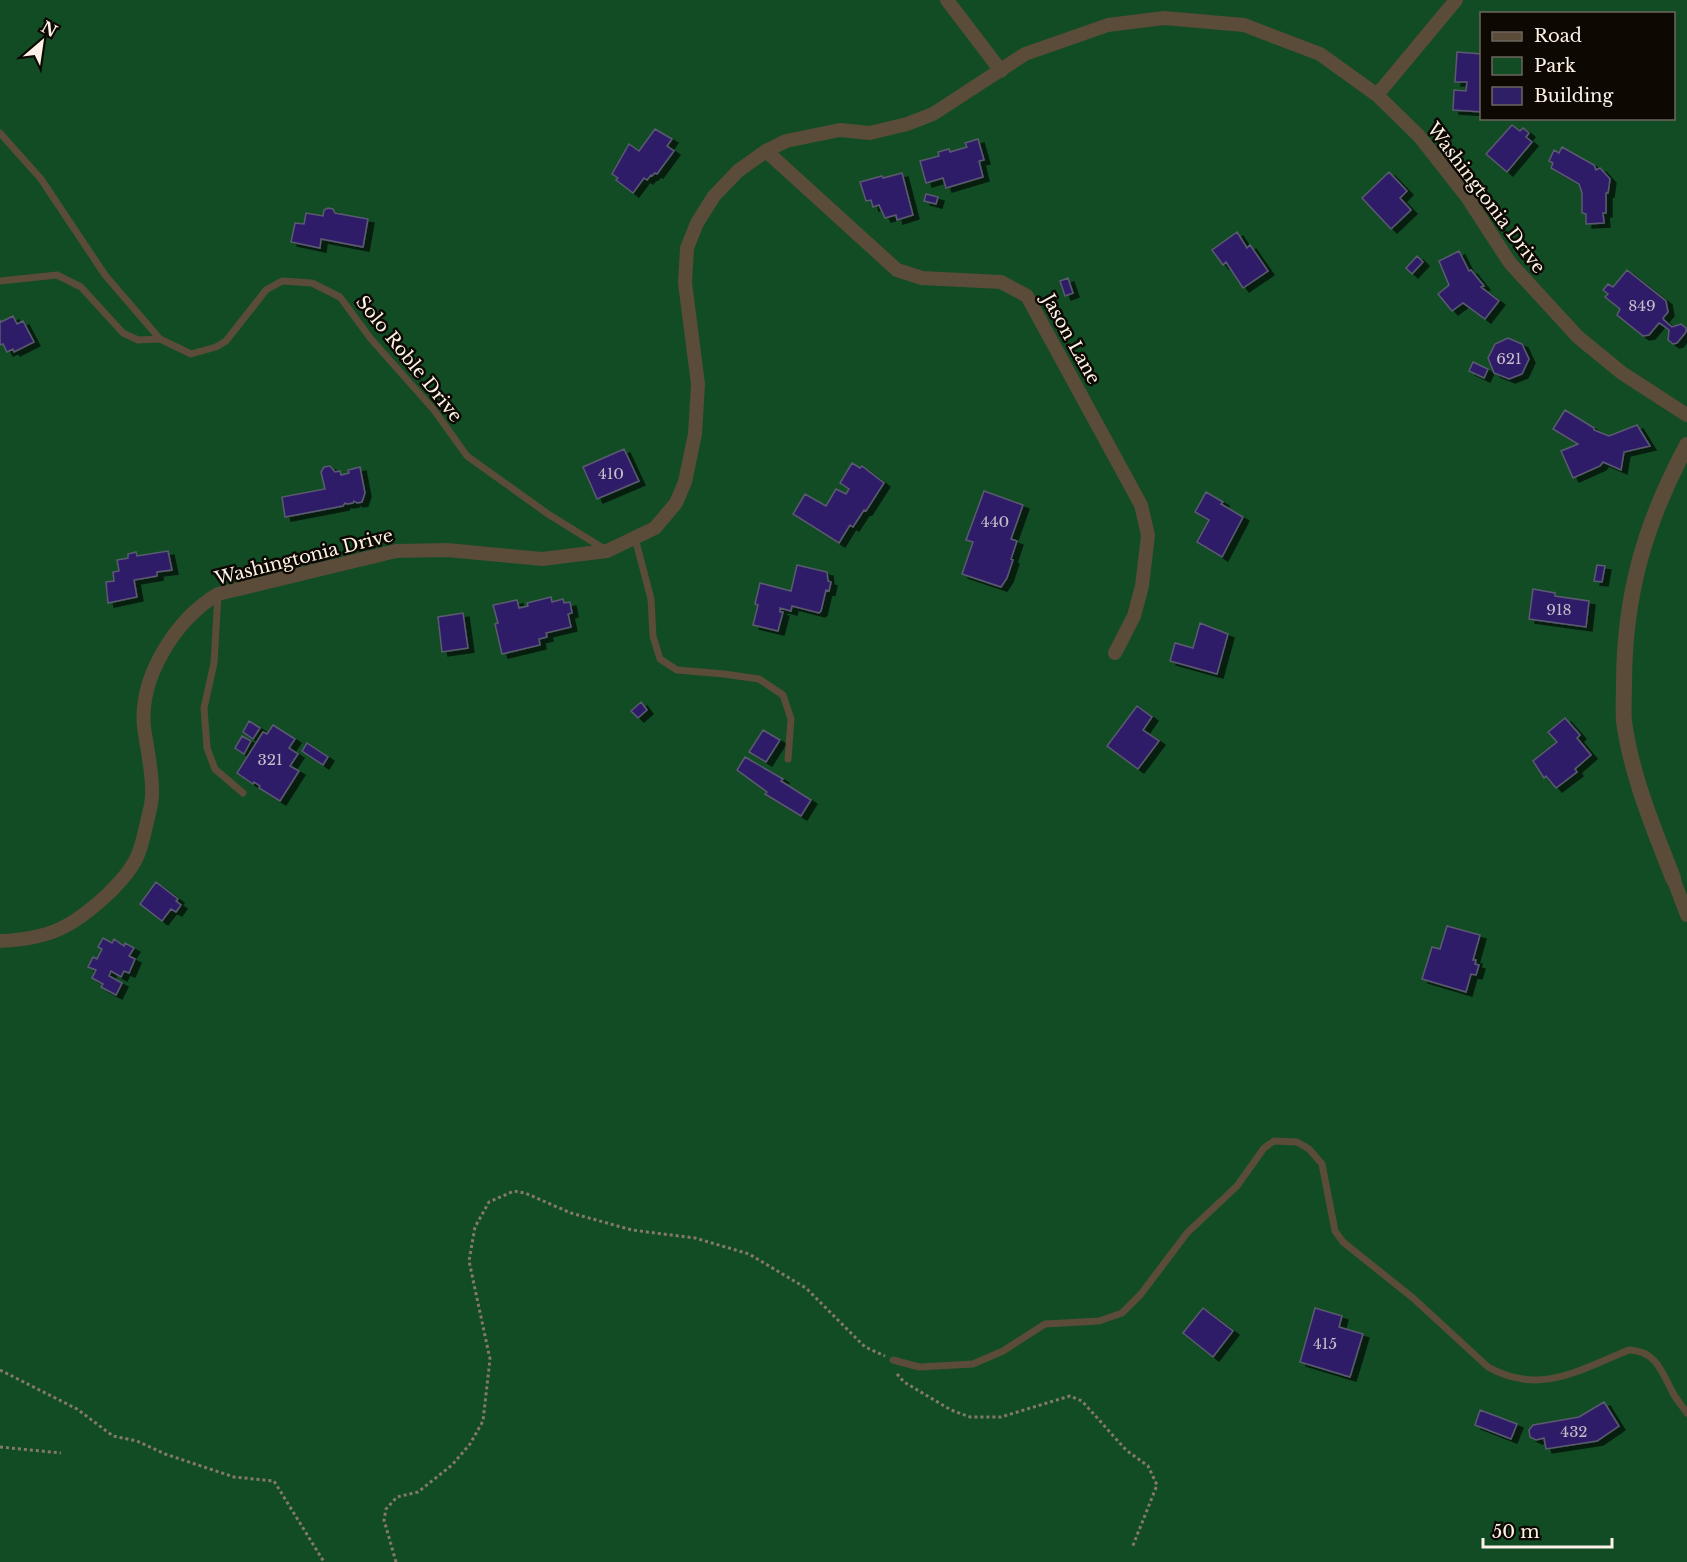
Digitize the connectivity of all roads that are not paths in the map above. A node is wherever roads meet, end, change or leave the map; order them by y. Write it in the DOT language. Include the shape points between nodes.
graph roads {
  1 [pos="947,0"];
  2 [pos="1456,0"];
  3 [pos="1001,71"];
  4 [pos="1377,95"];
  5 [pos="0,134"];
  6 [pos="766,151"];
  7 [pos="0,281"];
  8 [pos="160,339"];
  9 [pos="1687,415"];
  10 [pos="1687,445"];
  11 [pos="635,537"];
  12 [pos="607,551"];
  13 [pos="218,594"];
  14 [pos="1115,653"];
  15 [pos="789,759"];
  16 [pos="243,793"];
  17 [pos="1680,880"];
  18 [pos="1687,915"];
  19 [pos="0,941"];
  20 [pos="893,1360"];
  21 [pos="1687,1413"];
  1 -- 3 [label="street"];
  2 -- 4 [label="street"];
  3 -- 4 [label="street, Washingtonia Drive" via="1025,54 1108,25 1164,18 1244,25 1320,54"];
  3 -- 6 [label="street, Washingtonia Drive" via="933,114 907,124 870,133 840,130 786,141"];
  4 -- 9 [label="street, Washingtonia Drive" via="1419,136 1467,197 1510,263 1578,336 1623,373"];
  5 -- 8 [label="lane, Solo Roble Drive" via="41,179 105,275"];
  6 -- 11 [label="street, Washingtonia Drive" via="738,171 714,196 687,248 684,283 698,384 695,434 685,482 676,503 656,528"];
  6 -- 14 [label="street, Jason Lane" via="897,270 922,278 1001,282 1027,296 1141,505 1148,534 1142,586 1134,616"];
  7 -- 8 [label="lane" via="57,275 81,287 123,333 138,340"];
  8 -- 12 [label="lane, Solo Roble Drive" via="191,354 216,347 226,341 266,290 282,281 312,283 340,297 467,456"];
  10 -- 17 [label="street" via="1665,486 1645,538 1631,597 1624,655 1624,721 1640,793"];
  11 -- 12 [label="street, Washingtonia Drive"];
  11 -- 15 [label="lane" via="651,599 653,636 660,659 677,670 759,679 783,695 791,719"];
  12 -- 13 [label="street, Washingtonia Drive" via="542,560 447,550 396,551"];
  13 -- 16 [label="lane" via="214,663 204,708 207,748 215,769"];
  13 -- 19 [label="street, Washingtonia Drive" via="192,613 165,646 147,690 144,726 153,797 140,850 125,878 85,915 58,930 28,940"];
  17 -- 18 [label="street"];
  20 -- 21 [label="lane" via="919,1366 973,1364 1003,1351 1045,1324 1099,1321 1122,1312 1141,1294 1187,1233 1237,1186 1264,1148 1274,1141 1297,1142 1322,1164 1335,1232 1343,1242 1413,1298 1488,1367 1528,1381 1556,1379 1629,1350 1639,1350 1659,1364"];
}
